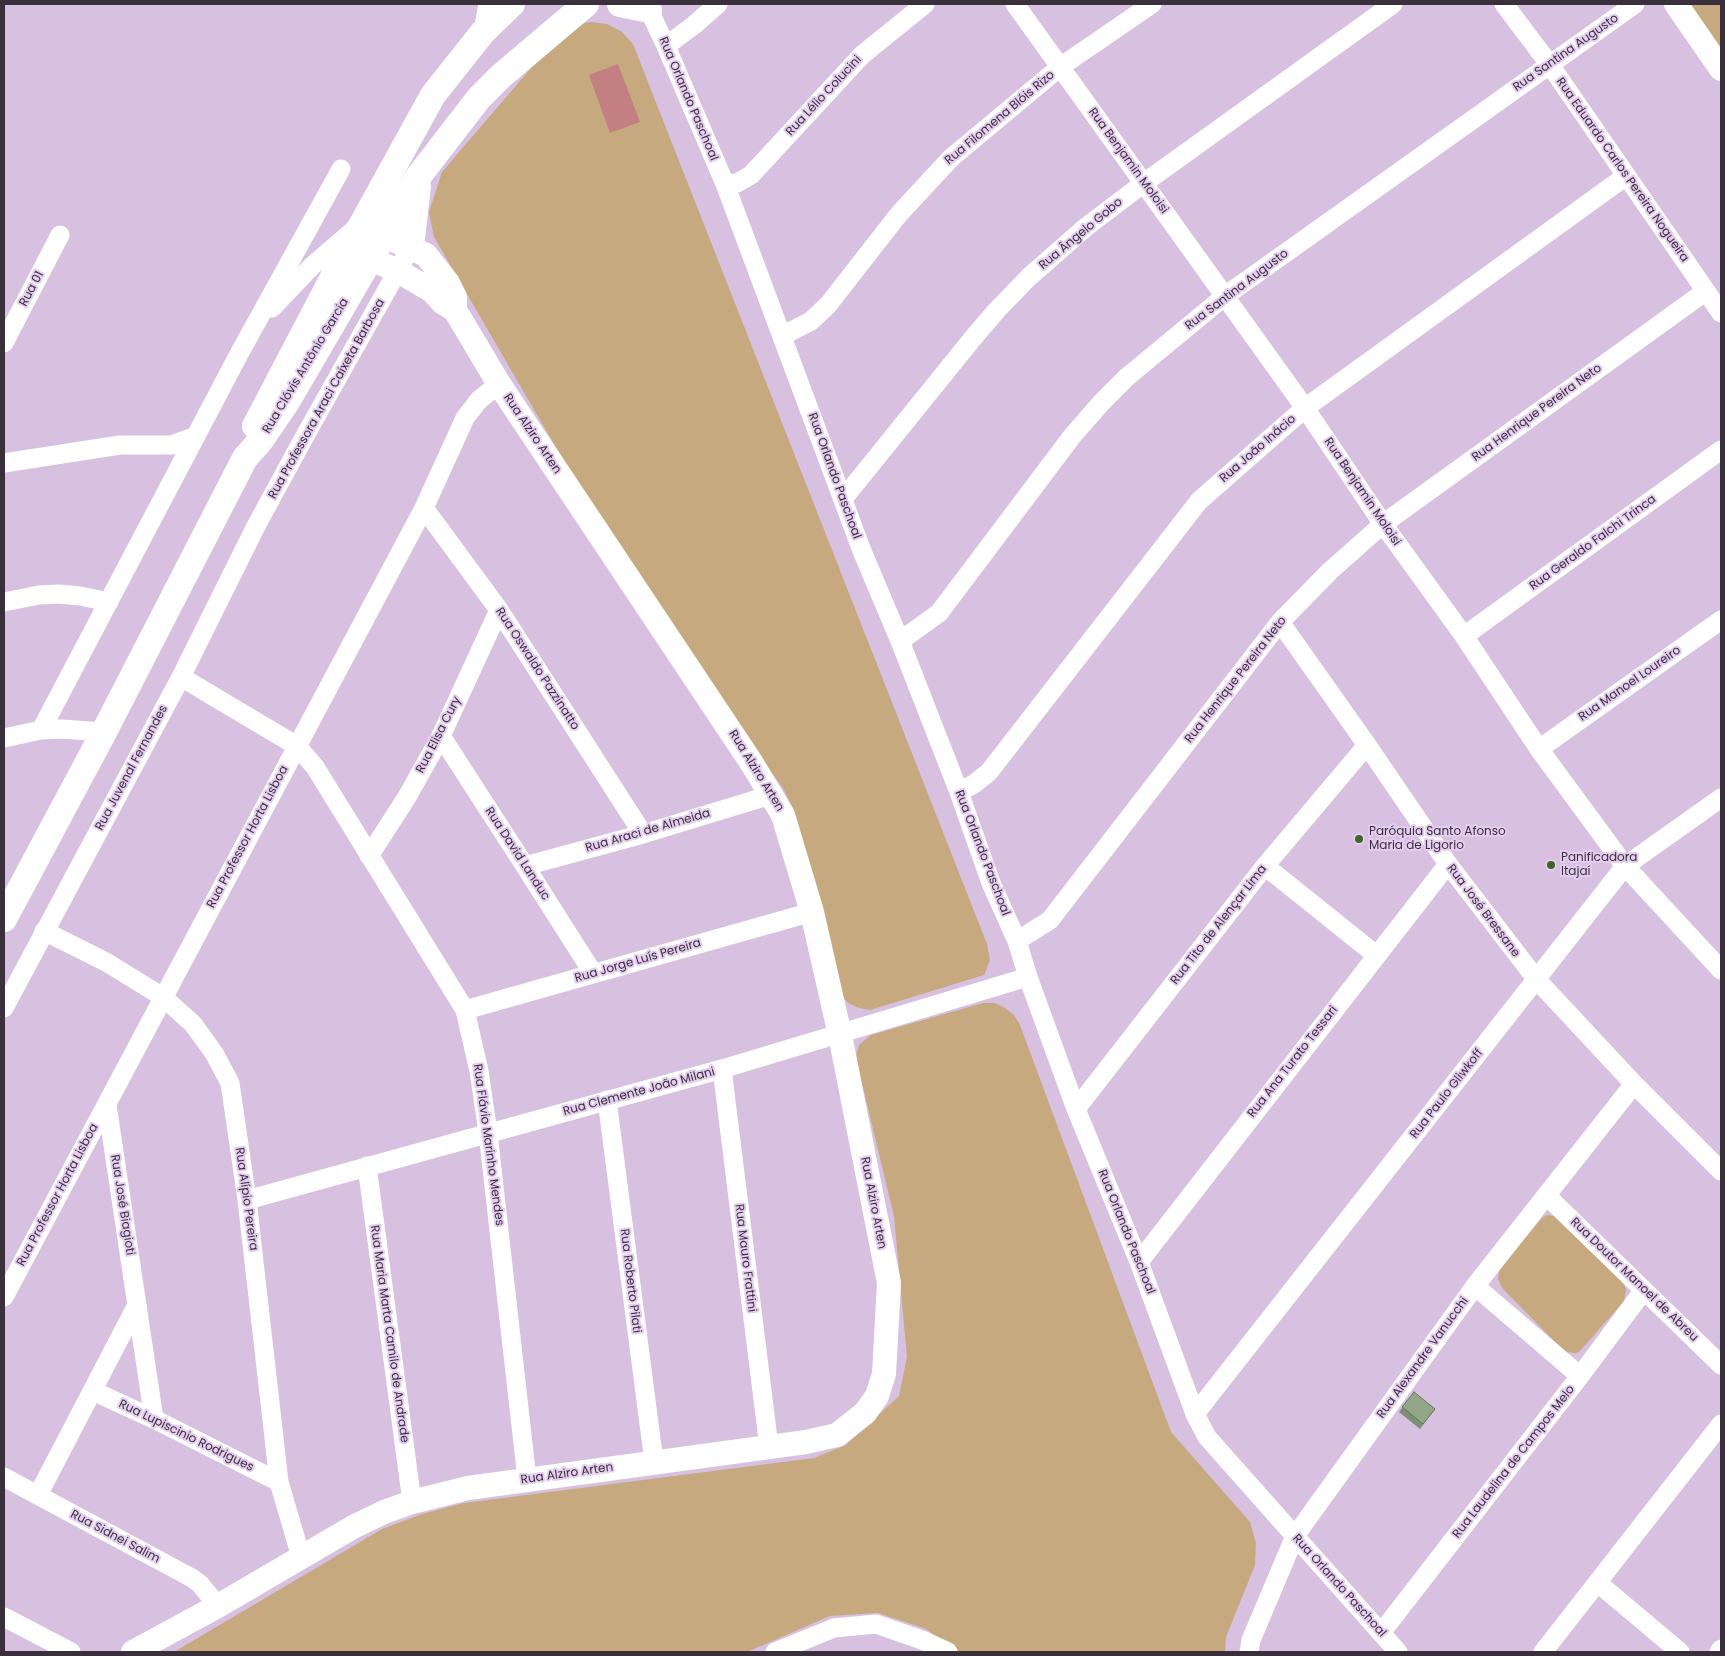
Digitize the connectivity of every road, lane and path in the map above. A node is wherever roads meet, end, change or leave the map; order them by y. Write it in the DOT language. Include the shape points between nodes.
graph roads {
  1 [pos="488,4"];
  2 [pos="512,4"];
  3 [pos="586,4"];
  4 [pos="620,4"];
  5 [pos="718,4"];
  6 [pos="925,4"];
  7 [pos="1015,4"];
  8 [pos="1152,4"];
  9 [pos="1393,4"];
  10 [pos="1504,4"];
  11 [pos="1635,4"];
  12 [pos="1676,4"];
  13 [pos="647,7"];
  14 [pos="483,32"];
  15 [pos="666,46"];
  16 [pos="1550,65"];
  17 [pos="1060,67"];
  18 [pos="1721,69"];
  19 [pos="340,169"];
  20 [pos="1626,176"];
  21 [pos="418,177"];
  22 [pos="1144,183"];
  23 [pos="725,184"];
  24 [pos="60,235"];
  25 [pos="370,237"];
  26 [pos="411,247"];
  27 [pos="398,271"];
  28 [pos="1706,291"];
  29 [pos="1225,296"];
  30 [pos="455,310"];
  31 [pos="1721,313"];
  32 [pos="782,336"];
  33 [pos="4,343"];
  34 [pos="239,354"];
  35 [pos="499,384"];
  36 [pos="1305,408"];
  37 [pos="196,436"];
  38 [pos="1721,450"];
  39 [pos="245,458"];
  40 [pos="4,463"];
  41 [pos="843,499"];
  42 [pos="424,508"];
  43 [pos="1383,524"];
  44 [pos="256,526"];
  45 [pos="4,602"];
  46 [pos="109,602"];
  47 [pos="499,610"];
  48 [pos="1721,620"];
  49 [pos="1280,622"];
  50 [pos="1464,636"];
  51 [pos="900,642"];
  52 [pos="181,677"];
  53 [pos="41,730"];
  54 [pos="104,732"];
  55 [pos="441,736"];
  56 [pos="4,738"];
  57 [pos="1367,745"];
  58 [pos="297,746"];
  59 [pos="1539,749"];
  60 [pos="959,792"];
  61 [pos="771,795"];
  62 [pos="1721,798"];
  63 [pos="643,834"];
  64 [pos="369,856"];
  65 [pos="1448,864"];
  66 [pos="525,866"];
  67 [pos="1265,866"];
  68 [pos="1625,866"];
  69 [pos="812,912"];
  70 [pos="4,919"];
  71 [pos="44,931"];
  72 [pos="1017,941"];
  73 [pos="1376,955"];
  74 [pos="1721,970"];
  75 [pos="593,973"];
  76 [pos="1028,977"];
  77 [pos="1536,980"];
  78 [pos="163,997"];
  79 [pos="4,1008"];
  80 [pos="465,1010"];
  81 [pos="840,1035"];
  82 [pos="722,1069"];
  83 [pos="1634,1084"];
  84 [pos="607,1100"];
  85 [pos="107,1105"];
  86 [pos="1076,1109"];
  87 [pos="488,1133"];
  88 [pos="367,1166"];
  89 [pos="1721,1171"];
  90 [pos="1546,1195"];
  91 [pos="247,1200"];
  92 [pos="1139,1262"];
  93 [pos="1475,1286"];
  94 [pos="1644,1290"];
  95 [pos="4,1297"];
  96 [pos="137,1305"];
  97 [pos="1721,1365"];
  98 [pos="1580,1376"];
  99 [pos="93,1391"];
  100 [pos="1195,1414"];
  101 [pos="154,1419"];
  102 [pos="1721,1424"];
  103 [pos="769,1447"];
  104 [pos="654,1462"];
  105 [pos="4,1477"];
  106 [pos="527,1479"];
  107 [pos="279,1482"];
  108 [pos="38,1495"];
  109 [pos="412,1502"];
  110 [pos="1295,1536"];
  111 [pos="301,1557"];
  112 [pos="1598,1583"];
  113 [pos="218,1606"];
  114 [pos="4,1617"];
  115 [pos="1381,1633"];
  116 [pos="71,1652"];
  117 [pos="133,1652"];
  118 [pos="775,1652"];
  119 [pos="948,1652"];
  120 [pos="1249,1652"];
  121 [pos="1398,1652"];
  122 [pos="1543,1652"];
  123 [pos="1680,1652"];
  1 -- 14 [label="street"];
  2 -- 14 [label="main road, Rua Clóvis Antônio Garcia"];
  3 -- 21 [label="main road, Rua Clóvis Antônio Garcia" via="479,98"];
  4 -- 13 [label="main road"];
  5 -- 15 [label="street"];
  6 -- 23 [label="street, Rua Lélio Colucini" via="862,55 751,175 737,183"];
  7 -- 17 [label="street, Rua Benjamin Moloisi"];
  8 -- 17 [label="street, Rua Filomena Blóis Rizo"];
  9 -- 22 [label="street, Rua Ângelo Gobo"];
  10 -- 16 [label="street, Rua Eduardo Carlos Pereira Nogueira"];
  11 -- 16 [label="street, Rua Santina Augusto"];
  12 -- 18 [label="street"];
  13 -- 15 [label="street, Rua Orlando Paschoal"];
  14 -- 25 [label="main road, Rua Clóvis Antônio Garcia" via="433,95"];
  15 -- 23 [label="street, Rua Orlando Paschoal"];
  16 -- 20 [label="street, Rua Eduardo Carlos Pereira Nogueira"];
  16 -- 29 [label="street, Rua Santina Augusto"];
  17 -- 22 [label="street, Rua Benjamin Moloisi"];
  17 -- 32 [label="street, Rua Filomena Blóis Rizo" via="950,158 899,214 828,305 811,321"];
  19 -- 34 [label="street"];
  20 -- 28 [label="street, Rua Eduardo Carlos Pereira Nogueira"];
  20 -- 36 [label="street, Rua João Inácio"];
  21 -- 25 [label="main road, Rua Clóvis Antônio Garcia"];
  21 -- 26 [label="main road"];
  22 -- 29 [label="street, Rua Benjamin Moloisi"];
  22 -- 41 [label="street, Rua Ângelo Gobo" via="1086,226 997,310"];
  23 -- 32 [label="street, Rua Orlando Paschoal"];
  24 -- 33 [label="street, Rua 01"];
  25 -- 26 [label="street, Rua Alziro Arten"];
  25 -- 27 [label="street, Rua Alziro Arten"];
  25 -- 34 [label="street" via="312,266 255,328"];
  25 -- 39 [label="main road, Rua Clóvis Antônio Garcia" via="287,402"];
  25 -- 39 [label="main road, Rua Clóvis Antônio Garcia" via="341,262 255,425"];
  26 -- 27 [label="street, Rua Professora Araci Caixeta Barbosa"];
  26 -- 30 [label="street, Rua Alziro Arten" via="426,255 448,283 455,297"];
  27 -- 30 [label="street, Rua Alziro Arten" via="432,291"];
  27 -- 44 [label="street, Rua Professora Araci Caixeta Barbosa"];
  28 -- 31 [label="street, Rua Eduardo Carlos Pereira Nogueira"];
  28 -- 43 [label="street, Rua Henrique Pereira Neto"];
  29 -- 36 [label="street, Rua Benjamin Moloisi"];
  29 -- 51 [label="street, Rua Santina Augusto" via="1102,402 1073,435 939,613"];
  30 -- 35 [label="street, Rua Alziro Arten"];
  32 -- 41 [label="street, Rua Orlando Paschoal"];
  34 -- 37 [label="street"];
  35 -- 42 [label="street, Rua Professor Horta Lisboa" via="479,400 465,418"];
  35 -- 61 [label="street, Rua Alziro Arten"];
  36 -- 43 [label="street, Rua Benjamin Moloisi"];
  36 -- 60 [label="street, Rua João Inácio" via="1199,501 989,772"];
  37 -- 40 [label="street" via="172,444 120,445"];
  37 -- 46 [label="street"];
  38 -- 50 [label="street, Rua Geraldo Falchi Trinca"];
  39 -- 54 [label="main road"];
  41 -- 51 [label="street, Rua Orlando Paschoal"];
  42 -- 47 [label="street, Rua Oswaldo Pazzinatto"];
  42 -- 58 [label="street, Rua Professor Horta Lisboa"];
  43 -- 49 [label="street, Rua Henrique Pereira Neto"];
  43 -- 50 [label="street, Rua Benjamin Moloisi"];
  44 -- 52 [label="street, Rua Juvenal Fernandes"];
  45 -- 46 [label="street" via="59,594"];
  46 -- 53 [label="street"];
  47 -- 55 [label="street, Rua Elisa Cury"];
  47 -- 63 [label="street, Rua Oswaldo Pazzinatto"];
  48 -- 59 [label="street, Rua Manoel Loureiro"];
  49 -- 57 [label="street, Rua José Bressane"];
  49 -- 72 [label="street, Rua Henrique Pereira Neto" via="1050,920"];
  50 -- 59 [label="street, Rua Benjamin Moloisi"];
  51 -- 60 [label="street, Rua Orlando Paschoal"];
  52 -- 58 [label="street, Rua Flávio Marinho Mendes"];
  52 -- 71 [label="street, Rua Juvenal Fernandes"];
  53 -- 54 [label="street"];
  53 -- 56 [label="street"];
  54 -- 70 [label="main road"];
  55 -- 64 [label="street, Rua Elisa Cury"];
  55 -- 66 [label="street, Rua David Landuc"];
  57 -- 65 [label="street, Rua José Bressane"];
  57 -- 67 [label="street, Rua Tito de Alençar Lima"];
  58 -- 64 [label="street, Rua Flávio Marinho Mendes" via="315,767"];
  58 -- 78 [label="street, Rua Professor Horta Lisboa"];
  59 -- 68 [label="street, Rua Benjamin Moloisi"];
  60 -- 72 [label="street, Rua Orlando Paschoal" via="991,883"];
  61 -- 63 [label="street, Rua Araci de Almeida"];
  61 -- 69 [label="street, Rua Alziro Arten" via="783,815"];
  62 -- 68 [label="street, Rua Paulo Gliwkoff"];
  63 -- 66 [label="street, Rua Araci de Almeida"];
  64 -- 80 [label="street, Rua Flávio Marinho Mendes"];
  65 -- 73 [label="street, Rua Ana Turato Tessari"];
  65 -- 77 [label="street, Rua José Bressane"];
  66 -- 75 [label="street, Rua David Landuc"];
  67 -- 73 [label="street"];
  67 -- 86 [label="street, Rua Tito de Alençar Lima"];
  68 -- 74 [label="street, Rua Benjamin Moloisi"];
  68 -- 77 [label="street, Rua Paulo Gliwkoff"];
  69 -- 75 [label="street, Rua Jorge Luís Pereira"];
  69 -- 81 [label="street, Rua Alziro Arten"];
  71 -- 78 [label="street, Rua Alípio Pereira" via="106,962"];
  71 -- 79 [label="street, Rua Juvenal Fernandes"];
  72 -- 76 [label="street, Rua Orlando Paschoal"];
  73 -- 92 [label="street, Rua Ana Turato Tessari"];
  75 -- 80 [label="street, Rua Jorge Luís Pereira"];
  76 -- 81 [label="street, Rua Clemente João Milani"];
  76 -- 86 [label="street, Rua Orlando Paschoal"];
  77 -- 83 [label="street, Rua José Bressane"];
  77 -- 100 [label="street, Rua Paulo Gliwkoff"];
  78 -- 85 [label="street, Rua Professor Horta Lisboa"];
  78 -- 91 [label="street, Rua Alípio Pereira" via="193,1024 230,1083"];
  80 -- 87 [label="street, Rua Flávio Marinho Mendes" via="479,1071"];
  81 -- 82 [label="street, Rua Clemente João Milani"];
  81 -- 103 [label="street, Rua Alziro Arten" via="888,1283 884,1374 877,1396 865,1413 838,1435"];
  82 -- 84 [label="street, Rua Clemente João Milani"];
  82 -- 103 [label="street, Rua Mauro Frattini"];
  83 -- 89 [label="street, Rua José Bressane"];
  83 -- 90 [label="street, Rua Alexandre Vanucchi"];
  84 -- 87 [label="street, Rua Clemente João Milani"];
  84 -- 104 [label="street, Rua Roberto Pilati"];
  85 -- 95 [label="street, Rua Professor Horta Lisboa"];
  85 -- 96 [label="street, Rua José Biagioti"];
  86 -- 92 [label="street, Rua Orlando Paschoal"];
  87 -- 88 [label="street, Rua Clemente João Milani"];
  87 -- 106 [label="street, Rua Flávio Marinho Mendes"];
  88 -- 91 [label="street, Rua Clemente João Milani"];
  88 -- 109 [label="street, Rua Maria Marta Camilo de Andrade"];
  90 -- 93 [label="street, Rua Alexandre Vanucchi"];
  90 -- 94 [label="street, Rua Doutor Manoel de Abreu"];
  91 -- 107 [label="street, Rua Alípio Pereira"];
  92 -- 100 [label="street, Rua Orlando Paschoal"];
  93 -- 98 [label="street"];
  93 -- 110 [label="street, Rua Alexandre Vanucchi"];
  94 -- 97 [label="street, Rua Doutor Manoel de Abreu"];
  94 -- 98 [label="street, Rua Laudelina de Campos Melo"];
  96 -- 99 [label="street"];
  96 -- 101 [label="street, Rua José Biagioti"];
  98 -- 115 [label="street, Rua Laudelina de Campos Melo"];
  99 -- 101 [label="street, Rua Lupiscinio Rodrigues"];
  99 -- 108 [label="street"];
  100 -- 110 [label="street, Rua Orlando Paschoal" via="1207,1437"];
  101 -- 107 [label="street, Rua Lupiscinio Rodrigues"];
  102 -- 112 [label="street"];
  103 -- 104 [label="street, Rua Alziro Arten"];
  104 -- 106 [label="street, Rua Alziro Arten"];
  105 -- 108 [label="street, Rua Sidnei Salim"];
  106 -- 109 [label="street, Rua Alziro Arten" via="468,1488"];
  107 -- 111 [label="street, Rua Alípio Pereira"];
  108 -- 113 [label="street, Rua Sidnei Salim" via="192,1578"];
  109 -- 111 [label="street, Rua Alziro Arten" via="384,1512"];
  110 -- 115 [label="street, Rua Orlando Paschoal"];
  110 -- 120 [label="street, Rua Alexandre Vanucchi" via="1251,1640"];
  111 -- 113 [label="street, Rua Alziro Arten"];
  112 -- 122 [label="street"];
  112 -- 123 [label="street"];
  113 -- 117 [label="street, Rua Alziro Arten"];
  114 -- 116 [label="street"];
  115 -- 121 [label="street, Rua Orlando Paschoal"];
  118 -- 119 [label="street" via="834,1628 876,1624"];
}
